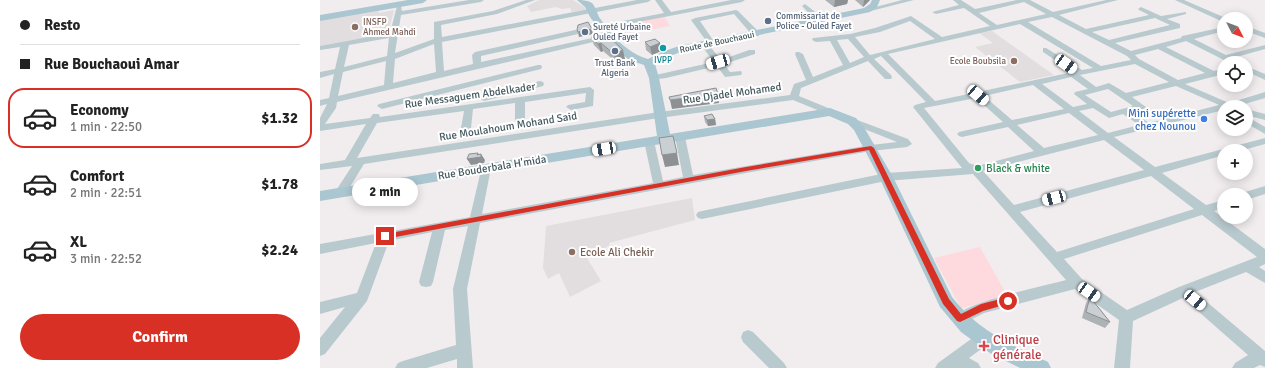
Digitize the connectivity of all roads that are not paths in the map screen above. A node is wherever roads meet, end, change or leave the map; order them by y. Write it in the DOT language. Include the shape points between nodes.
graph roads {
  1 [pos="415,0"];
  2 [pos="423,0"];
  3 [pos="481,0"];
  4 [pos="524,0"];
  5 [pos="531,0"];
  6 [pos="581,0"];
  7 [pos="648,0"];
  8 [pos="658,0"];
  9 [pos="742,0"];
  10 [pos="876,0"];
  11 [pos="911,0"];
  12 [pos="956,0"];
  13 [pos="1025,0"];
  14 [pos="1091,0"];
  15 [pos="1115,0"];
  16 [pos="1178,0"];
  17 [pos="400,4"];
  18 [pos="1099,4"];
  19 [pos="805,6"];
  20 [pos="965,6"];
  21 [pos="1141,9"];
  22 [pos="592,10"];
  23 [pos="867,10"];
  24 [pos="936,12"];
  25 [pos="973,12"];
  26 [pos="1184,13"];
  27 [pos="397,14"];
  28 [pos="669,14"];
  29 [pos="1053,14"];
  30 [pos="1217,16"];
  31 [pos="1158,17"];
  32 [pos="320,18"];
  33 [pos="820,20"];
  34 [pos="1020,21"];
  35 [pos="572,24"];
  36 [pos="996,26"];
  37 [pos="602,27"];
  38 [pos="1086,31"];
  39 [pos="1217,31"];
  40 [pos="1253,31"];
  41 [pos="756,34"];
  42 [pos="393,35"];
  43 [pos="610,36"];
  44 [pos="850,36"];
  45 [pos="1265,36"];
  46 [pos="832,38"];
  47 [pos="940,38"];
  48 [pos="1185,38"];
  49 [pos="438,40"];
  50 [pos="816,40"];
  51 [pos="1108,42"];
  52 [pos="344,44"];
  53 [pos="577,44"];
  54 [pos="707,44"];
  55 [pos="1158,46"];
  56 [pos="1265,47"];
  57 [pos="320,48"];
  58 [pos="1046,50"];
  59 [pos="1256,50"];
  60 [pos="752,52"];
  61 [pos="533,53"];
  62 [pos="882,53"];
  63 [pos="798,54"];
  64 [pos="1130,54"];
  65 [pos="1265,54"];
  66 [pos="1222,56"];
  67 [pos="1234,56"];
  68 [pos="390,58"];
  69 [pos="868,58"];
  70 [pos="1136,61"];
  71 [pos="718,62"];
  72 [pos="649,63"];
  73 [pos="477,65"];
  74 [pos="848,66"];
  75 [pos="538,67"];
  76 [pos="1099,68"];
  77 [pos="339,70"];
  78 [pos="1253,71"];
  79 [pos="738,73"];
  80 [pos="1075,73"];
  81 [pos="1217,73"];
  82 [pos="440,74"];
  83 [pos="1213,74"];
  84 [pos="320,75"];
  85 [pos="888,77"];
  86 [pos="1265,77"];
  87 [pos="654,78"];
  88 [pos="810,80"];
  89 [pos="1034,82"];
  90 [pos="540,84"];
  91 [pos="1179,84"];
  92 [pos="388,87"];
  93 [pos="1094,90"];
  94 [pos="978,95"];
  95 [pos="1265,95"];
  96 [pos="794,96"];
  97 [pos="1126,96"];
  98 [pos="540,97"];
  99 [pos="333,100"];
  100 [pos="520,100"];
  101 [pos="1249,100"];
  102 [pos="1217,102"];
  103 [pos="320,103"];
  104 [pos="933,104"];
  105 [pos="1094,104"];
  106 [pos="469,107"];
  107 [pos="571,107"];
  108 [pos="1217,109"];
  109 [pos="1072,110"];
  110 [pos="1125,111"];
  111 [pos="435,112"];
  112 [pos="830,112"];
  113 [pos="659,114"];
  114 [pos="1253,114"];
  115 [pos="1265,117"];
  116 [pos="374,120"];
  117 [pos="520,121"];
  118 [pos="852,121"];
  119 [pos="1253,123"];
  120 [pos="1011,124"];
  121 [pos="1147,126"];
  122 [pos="320,127"];
  123 [pos="466,128"];
  124 [pos="1265,131"];
  125 [pos="962,134"];
  126 [pos="1107,136"];
  127 [pos="680,137"];
  128 [pos="664,139"];
  129 [pos="649,141"];
  130 [pos="1265,141"];
  131 [pos="1253,144"];
  132 [pos="871,148"];
  133 [pos="1042,152"];
  134 [pos="1217,154"];
  135 [pos="360,161"];
  136 [pos="349,162"];
  137 [pos="320,167"];
  138 [pos="486,168"];
  139 [pos="976,170"];
  140 [pos="1153,171"];
  141 [pos="886,177"];
  142 [pos="689,180"];
  143 [pos="659,186"];
  144 [pos="1265,190"];
  145 [pos="341,192"];
  146 [pos="1253,194"];
  147 [pos="320,196"];
  148 [pos="1217,206"];
  149 [pos="1012,210"];
  150 [pos="1205,210"];
  151 [pos="702,215"];
  152 [pos="474,220"];
  153 [pos="440,226"];
  154 [pos="385,236"];
  155 [pos="320,248"];
  156 [pos="1265,256"];
  157 [pos="1055,257"];
  158 [pos="1265,259"];
  159 [pos="1248,266"];
  160 [pos="1265,278"];
  161 [pos="426,282"];
  162 [pos="1077,283"];
  163 [pos="1184,291"];
  164 [pos="362,297"];
  165 [pos="320,308"];
  166 [pos="1126,317"];
  167 [pos="960,319"];
  168 [pos="748,337"];
  169 [pos="983,339"];
  170 [pos="320,350"];
  171 [pos="464,350"];
  172 [pos="1263,358"];
  173 [pos="957,359"];
  174 [pos="403,368"];
  175 [pos="465,368"];
  176 [pos="779,368"];
  177 [pos="943,368"];
  178 [pos="973,368"];
  179 [pos="1041,368"];
  180 [pos="1122,368"];
  181 [pos="1240,368"];
  1 -- 17 [label="main road"];
  2 -- 17 [label="main road"];
  3 -- 27 [label="street"];
  4 -- 5 [label="street"];
  5 -- 49 [label="street" via="496,13 437,24"];
  6 -- 22 [label="main road"];
  7 -- 22 [label="street"];
  8 -- 28 [label="street"];
  9 -- 28 [label="street" via="686,7"];
  10 -- 23 [label="main road"];
  11 -- 23 [label="street"];
  12 -- 20 [label="street"];
  13 -- 25 [label="street"];
  13 -- 29 [label="street"];
  14 -- 18 [label="street"];
  15 -- 18 [label="street"];
  16 -- 30 [label="street"];
  17 -- 27 [label="street"];
  17 -- 32 [label="main road"];
  18 -- 29 [label="street"];
  19 -- 33 [label="street"];
  20 -- 24 [label="street"];
  20 -- 25 [label="street"];
  21 -- 31 [label="street"];
  22 -- 35 [label="street"];
  22 -- 37 [label="main road"];
  23 -- 33 [label="main road, Route de Bouchaoui"];
  25 -- 36 [label="street"];
  26 -- 31 [label="street"];
  27 -- 42 [label="street"];
  28 -- 37 [label="street"];
  29 -- 34 [label="street"];
  29 -- 38 [label="street"];
  31 -- 38 [label="street"];
  31 -- 51 [label="street" via="1177,26"];
  33 -- 41 [label="main road, Route de Bouchaoui"];
  34 -- 36 [label="street"];
  34 -- 76 [label="street"];
  35 -- 49 [label="street"];
  35 -- 53 [label="street"];
  35 -- 73 [label="street" via="478,54"];
  36 -- 47 [label="street"];
  37 -- 43 [label="main road"];
  38 -- 51 [label="street"];
  39 -- 48 [label="street"];
  40 -- 45 [label="street"];
  41 -- 54 [label="main road, Route de Bouchaoui"];
  41 -- 54 [label="street" via="736,12 695,20"];
  42 -- 52 [label="street"];
  42 -- 68 [label="street"];
  43 -- 53 [label="street"];
  43 -- 72 [label="main road" via="633,58"];
  44 -- 46 [label="street"];
  44 -- 47 [label="street" via="911,18"];
  44 -- 69 [label="street"];
  46 -- 50 [label="street"];
  46 -- 74 [label="street"];
  47 -- 62 [label="street"];
  48 -- 55 [label="street"];
  48 -- 66 [label="street"];
  49 -- 68 [label="street"];
  49 -- 82 [label="street"];
  51 -- 64 [label="street"];
  52 -- 57 [label="street"];
  52 -- 77 [label="street"];
  53 -- 61 [label="street"];
  54 -- 71 [label="street"];
  54 -- 72 [label="main road, Route de Bouchaoui" via="666,54"];
  55 -- 64 [label="street"];
  55 -- 83 [label="street"];
  56 -- 59 [label="street"];
  58 -- 80 [label="street"];
  59 -- 65 [label="street"];
  59 -- 67 [label="street"];
  60 -- 71 [label="street"];
  61 -- 73 [label="street"];
  61 -- 75 [label="street"];
  62 -- 69 [label="street"];
  62 -- 104 [label="street"];
  63 -- 88 [label="street"];
  64 -- 70 [label="street"];
  68 -- 77 [label="street"];
  68 -- 92 [label="street"];
  69 -- 74 [label="street"];
  69 -- 85 [label="street"];
  70 -- 76 [label="street"];
  70 -- 91 [label="street"];
  71 -- 79 [label="street" via="728,75"];
  71 -- 87 [label="street"];
  72 -- 87 [label="main road"];
  73 -- 82 [label="street"];
  74 -- 88 [label="street"];
  75 -- 90 [label="street"];
  75 -- 116 [label="street" via="384,102"];
  76 -- 80 [label="street"];
  77 -- 84 [label="street"];
  77 -- 99 [label="street"];
  78 -- 86 [label="street"];
  80 -- 89 [label="street"];
  80 -- 93 [label="street"];
  81 -- 83 [label="street"];
  82 -- 92 [label="street"];
  83 -- 91 [label="street"];
  87 -- 113 [label="main road"];
  88 -- 96 [label="street" via="797,86"];
  89 -- 94 [label="street"];
  89 -- 109 [label="street"];
  90 -- 98 [label="street"];
  90 -- 111 [label="street"];
  91 -- 97 [label="street"];
  91 -- 102 [label="street"];
  92 -- 99 [label="street"];
  93 -- 97 [label="street" via="1109,86"];
  93 -- 105 [label="street" via="1078,94"];
  94 -- 104 [label="street"];
  94 -- 120 [label="street"];
  95 -- 101 [label="street"];
  96 -- 112 [label="street, Rue Djadel Mohamed"];
  96 -- 113 [label="street, Rue Djadel Mohamed"];
  97 -- 110 [label="street" via="1141,106"];
  98 -- 100 [label="street, Rue Messaguem Abdelkader"];
  98 -- 107 [label="street, Rue Messaguem Abdelkader" via="590,90 590,104"];
  99 -- 103 [label="street"];
  99 -- 122 [label="street"];
  100 -- 106 [label="street, Rue Messaguem Abdelkader"];
  100 -- 117 [label="street"];
  104 -- 139 [label="street" via="918,107 965,165"];
  105 -- 109 [label="street"];
  105 -- 110 [label="street" via="1109,115"];
  106 -- 111 [label="street, Rue Messaguem Abdelkader"];
  106 -- 123 [label="street"];
  108 -- 121 [label="street"];
  109 -- 120 [label="street"];
  109 -- 126 [label="street"];
  110 -- 121 [label="street"];
  111 -- 116 [label="street, Rue Messaguem Abdelkader"];
  112 -- 118 [label="main road"];
  112 -- 127 [label="main road, Rue Bouderbala H'mida"];
  113 -- 128 [label="main road"];
  113 -- 135 [label="street, Rue Moulahoum Mohand Said"];
  114 -- 115 [label="street"];
  116 -- 122 [label="street, Rue Messaguem Abdelkader"];
  116 -- 136 [label="street"];
  118 -- 132 [label="main road"];
  118 -- 132 [label="street" via="907,144"];
  119 -- 124 [label="street"];
  120 -- 125 [label="street"];
  120 -- 133 [label="street"];
  121 -- 126 [label="street"];
  126 -- 133 [label="street"];
  126 -- 140 [label="street"];
  127 -- 128 [label="main road, Rue Bouderbala H'mida"];
  127 -- 142 [label="street"];
  128 -- 129 [label="main road, Rue Bouderbala H'mida"];
  129 -- 138 [label="main road, Rue Bouderbala H'mida"];
  129 -- 143 [label="street"];
  130 -- 131 [label="street"];
  132 -- 141 [label="main road"];
  132 -- 142 [label="street"];
  133 -- 139 [label="street"];
  134 -- 140 [label="street"];
  135 -- 136 [label="street, Rue Moulahoum Mohand Said"];
  135 -- 145 [label="street"];
  136 -- 137 [label="street, Rue Moulahoum Mohand Said"];
  138 -- 145 [label="main road, Rue Bouderbala H'mida"];
  138 -- 152 [label="street"];
  139 -- 141 [label="street"];
  139 -- 149 [label="street"];
  140 -- 149 [label="street"];
  140 -- 150 [label="street"];
  141 -- 151 [label="street"];
  141 -- 167 [label="main road" via="946,302"];
  142 -- 143 [label="street"];
  143 -- 152 [label="street"];
  144 -- 146 [label="street"];
  145 -- 147 [label="main road, Rue Bouderbala H'mida"];
  148 -- 150 [label="street"];
  149 -- 157 [label="street"];
  150 -- 156 [label="street"];
  150 -- 157 [label="street"];
  152 -- 153 [label="street"];
  152 -- 171 [label="street" via="460,289"];
  153 -- 154 [label="street"];
  153 -- 161 [label="street"];
  154 -- 155 [label="street"];
  154 -- 164 [label="street"];
  157 -- 162 [label="street"];
  158 -- 159 [label="street"];
  159 -- 160 [label="street"];
  159 -- 163 [label="street"];
  162 -- 166 [label="street"];
  162 -- 167 [label="street" via="981,308"];
  163 -- 166 [label="street"];
  163 -- 172 [label="street"];
  164 -- 165 [label="street"];
  164 -- 170 [label="street"];
  166 -- 180 [label="street"];
  167 -- 169 [label="main road"];
  168 -- 176 [label="street"];
  169 -- 173 [label="street"];
  169 -- 179 [label="main road"];
  171 -- 174 [label="street"];
  171 -- 175 [label="street"];
  172 -- 181 [label="street"];
  173 -- 177 [label="street"];
  173 -- 178 [label="street"];
}
